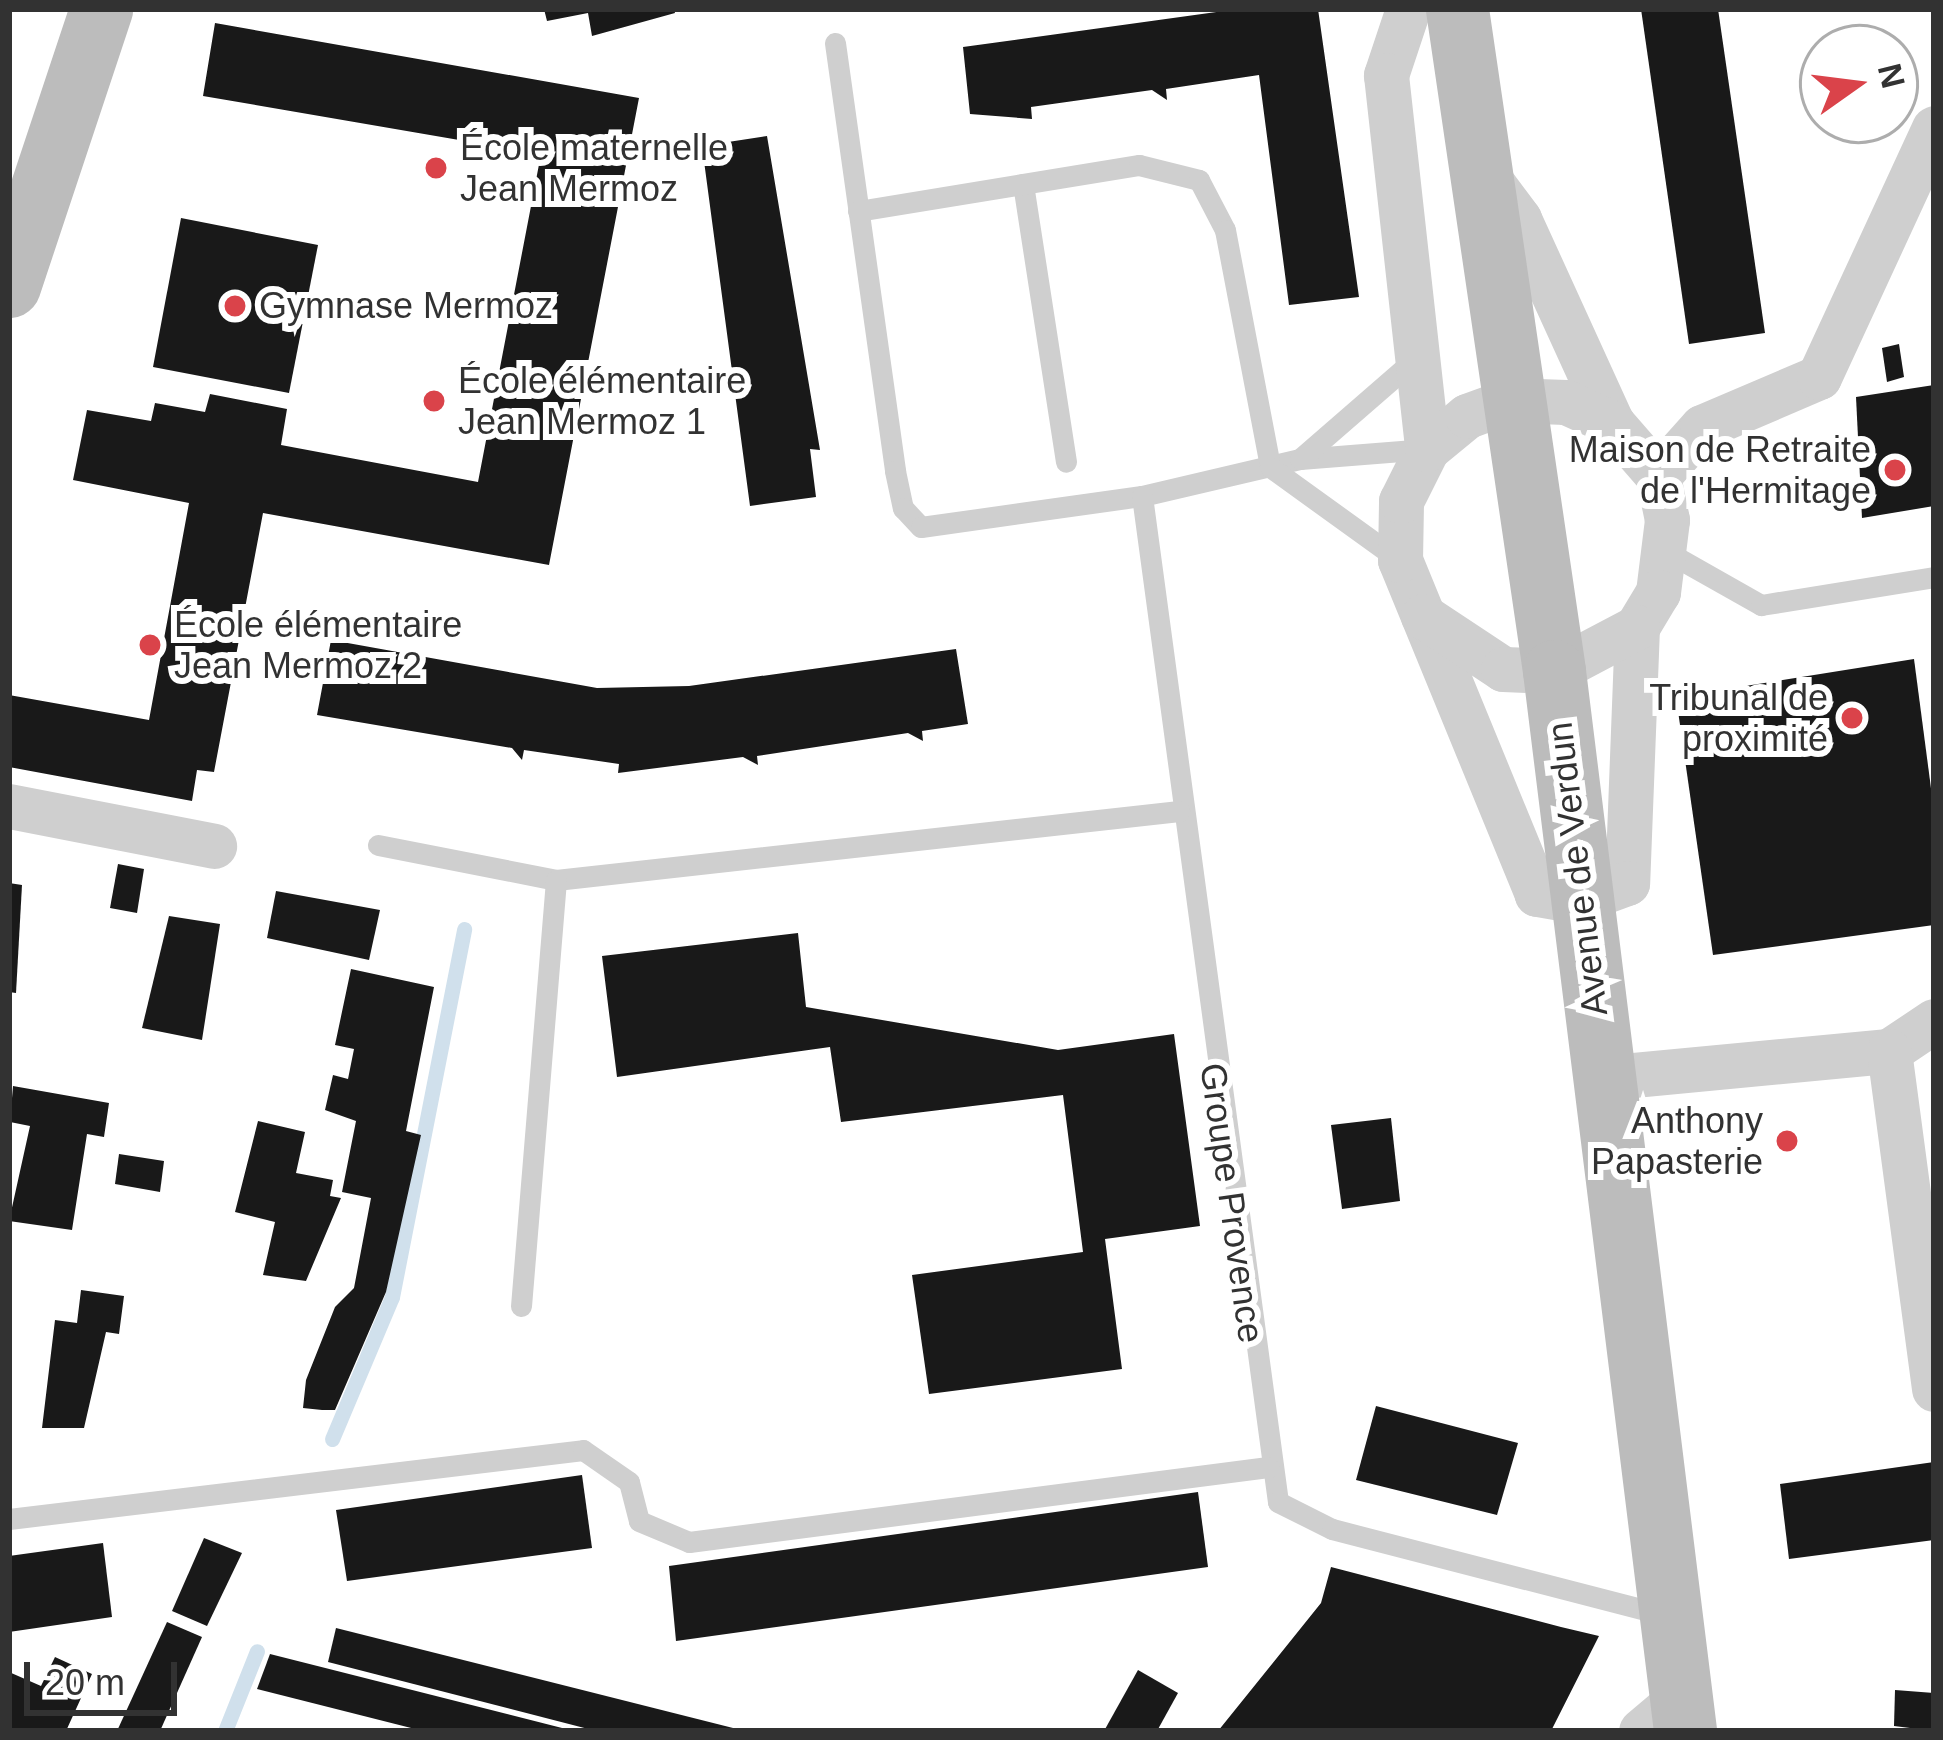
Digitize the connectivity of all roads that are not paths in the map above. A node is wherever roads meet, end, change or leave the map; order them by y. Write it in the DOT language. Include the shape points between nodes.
graph roads {
  1 [pos="101,9"];
  2 [pos="1408,9"];
  3 [pos="1457,9"];
  4 [pos="835,44"];
  5 [pos="1934,128"];
  6 [pos="1478,165"];
  7 [pos="1023,184"];
  8 [pos="858,211"];
  9 [pos="9,286"];
  10 [pos="1416,358"];
  11 [pos="1511,400"];
  12 [pos="1612,423"];
  13 [pos="1427,449"];
  14 [pos="1300,459"];
  15 [pos="1066,462"];
  16 [pos="1270,466"];
  17 [pos="1658,476"];
  18 [pos="1142,496"];
  19 [pos="1669,553"];
  20 [pos="1400,560"];
  21 [pos="1934,577"];
  22 [pos="1420,614"];
  23 [pos="1637,627"];
  24 [pos="1554,671"];
  25 [pos="9,806"];
  26 [pos="1179,811"];
  27 [pos="378,844"];
  28 [pos="214,846"];
  29 [pos="556,880"];
  30 [pos="1578,901"];
  31 [pos="1934,1021"];
  32 [pos="1888,1051"];
  33 [pos="1602,1078"];
  34 [pos="521,1306"];
  35 [pos="1934,1389"];
  36 [pos="1268,1467"];
  37 [pos="9,1519"];
  38 [pos="1671,1617"];
  39 [pos="1669,1720"];
  1 -- 9 [label="main road"];
  2 -- 10 [label="street" via="1386,75"];
  3 -- 6 [label="main road, Avenue de Verdun"];
  4 -- 8 [label="lane"];
  5 -- 17 [label="street" via="1820,377 1702,427"];
  6 -- 11 [label="main road, Avenue de Verdun"];
  6 -- 12 [label="street" via="1520,219"];
  7 -- 8 [label="lane"];
  7 -- 15 [label="lane"];
  7 -- 16 [label="lane" via="1139,165 1199,181 1225,230"];
  8 -- 18 [label="lane" via="899,489 921,527"];
  10 -- 13 [label="street"];
  10 -- 14 [label="lane"];
  11 -- 12 [label="street" via="1566,402"];
  11 -- 13 [label="street" via="1467,416"];
  11 -- 24 [label="main road, Avenue de Verdun"];
  12 -- 17 [label="street"];
  13 -- 14 [label="lane"];
  13 -- 20 [label="street" via="1401,501"];
  14 -- 16 [label="lane"];
  16 -- 18 [label="lane"];
  16 -- 20 [label="lane"];
  17 -- 19 [label="street"];
  18 -- 26 [label="lane, Groupe Provence"];
  19 -- 21 [label="lane" via="1761,604"];
  19 -- 23 [label="street"];
  20 -- 22 [label="street"];
  22 -- 24 [label="street" via="1457,649 1503,669"];
  22 -- 30 [label="street" via="1538,894"];
  23 -- 24 [label="street"];
  23 -- 30 [label="street" via="1627,884"];
  24 -- 30 [label="main road, Avenue de Verdun"];
  25 -- 28 [label="street"];
  26 -- 29 [label="lane"];
  26 -- 36 [label="lane, Groupe Provence"];
  27 -- 29 [label="lane"];
  29 -- 34 [label="lane"];
  30 -- 33 [label="main road, Avenue de Verdun"];
  31 -- 32 [label="street"];
  32 -- 33 [label="street"];
  32 -- 35 [label="street"];
  33 -- 38 [label="main road, Avenue de Verdun"];
  36 -- 37 [label="lane" via="689,1542 638,1521 629,1482 584,1450"];
  36 -- 38 [label="lane, Groupe Provence" via="1278,1502 1332,1529"];
  38 -- 39 [label="main road, Avenue de Verdun"];
}
